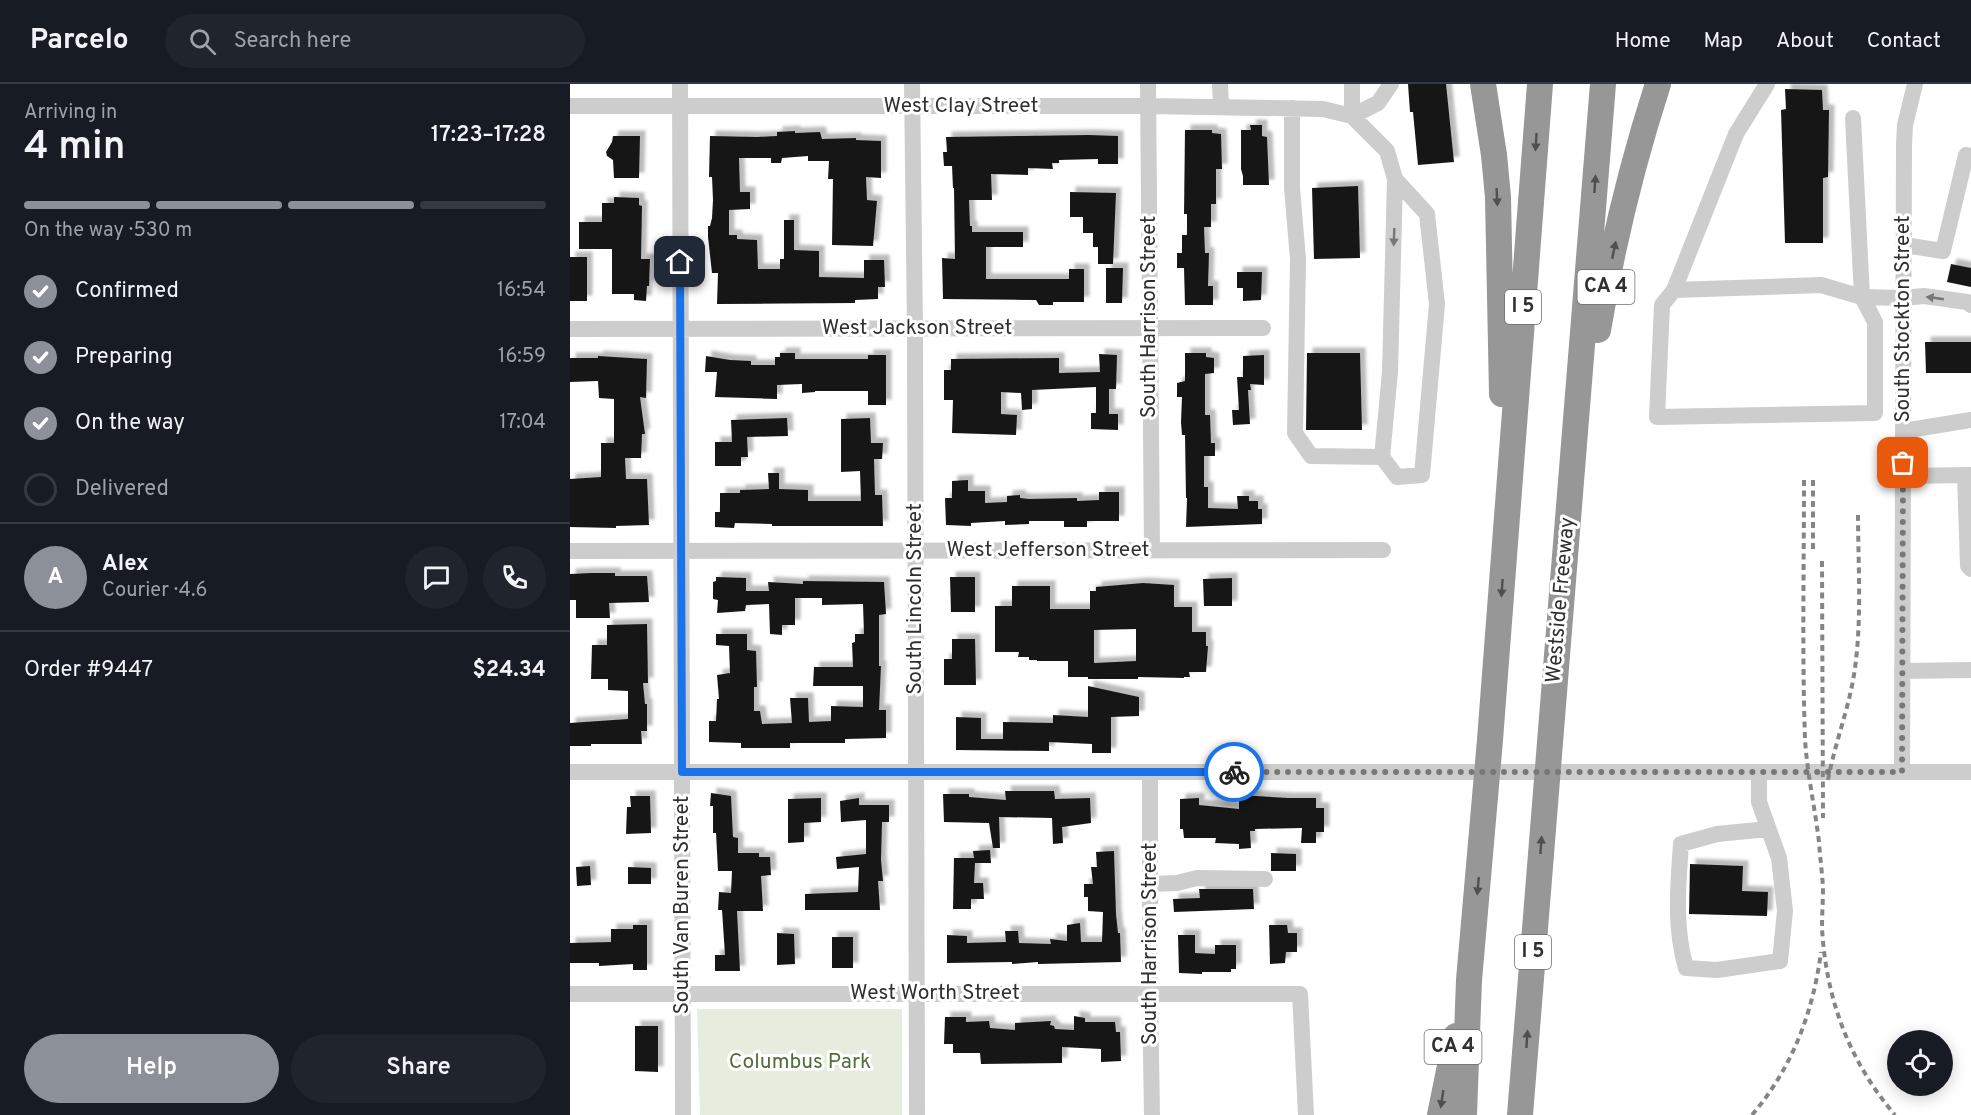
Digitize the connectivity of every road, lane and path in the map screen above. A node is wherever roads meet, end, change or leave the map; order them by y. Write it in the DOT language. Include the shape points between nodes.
graph roads {
  1 [pos="680,84"];
  2 [pos="912,84"];
  3 [pos="1148,84"];
  4 [pos="1220,84"];
  5 [pos="1352,84"];
  6 [pos="1391,84"];
  7 [pos="1483,84"];
  8 [pos="1540,84"];
  9 [pos="1603,84"];
  10 [pos="1658,84"];
  11 [pos="1767,84"];
  12 [pos="1915,84"];
  13 [pos="570,106"];
  14 [pos="680,106"];
  15 [pos="912,106"];
  16 [pos="1148,106"];
  17 [pos="1221,107"];
  18 [pos="1292,108"];
  19 [pos="1352,116"];
  20 [pos="1853,118"];
  21 [pos="1971,156"];
  22 [pos="1395,179"];
  23 [pos="1904,246"];
  24 [pos="1674,290"];
  25 [pos="1862,297"];
  26 [pos="1903,298"];
  27 [pos="1969,304"];
  28 [pos="915,328"];
  29 [pos="1149,328"];
  30 [pos="1263,328"];
  31 [pos="570,329"];
  32 [pos="680,329"];
  33 [pos="1971,420"];
  34 [pos="1903,431"];
  35 [pos="1382,457"];
  36 [pos="1968,475"];
  37 [pos="1903,476"];
  38 [pos="1571,493"];
  39 [pos="1506,530"];
  40 [pos="1152,549"];
  41 [pos="915,550"];
  42 [pos="1383,550"];
  43 [pos="570,551"];
  44 [pos="681,551"];
  45 [pos="1971,569"];
  46 [pos="1971,670"];
  47 [pos="1902,671"];
  48 [pos="570,772"];
  49 [pos="682,772"];
  50 [pos="916,772"];
  51 [pos="1150,772"];
  52 [pos="1759,772"];
  53 [pos="1902,772"];
  54 [pos="1971,772"];
  55 [pos="1768,829"];
  56 [pos="1265,879"];
  57 [pos="1150,884"];
  58 [pos="1469,980"];
  59 [pos="1150,993"];
  60 [pos="570,994"];
  61 [pos="682,994"];
  62 [pos="917,994"];
  63 [pos="1522,1109"];
  64 [pos="682,1115"];
  65 [pos="917,1115"];
  66 [pos="1152,1115"];
  67 [pos="1305,1115"];
  68 [pos="1440,1115"];
  69 [pos="1464,1115"];
  1 -- 14 [label="street, South Van Buren Street"];
  2 -- 15 [label="street, South Lincoln Street"];
  3 -- 16 [label="street, South Harrison Street"];
  4 -- 17 [label="street"];
  5 -- 19 [label="street"];
  6 -- 19 [label="street" via="1378,103"];
  7 -- 39 [label="highway, one-way" via="1498,197"];
  8 -- 39 [label="highway, I 5, one-way"];
  38 -- 9 [label="highway, Westside Freeway / I 5, one-way"];
  38 -- 10 [label="highway, CA 4, one-way" via="1604,296 1636,156"];
  11 -- 24 [label="street" via="1736,134"];
  12 -- 23 [label="street, South Stockton Street" via="1905,125"];
  13 -- 14 [label="street, West Clay Street"];
  14 -- 15 [label="street, West Clay Street"];
  14 -- 32 [label="street, South Van Buren Street"];
  15 -- 16 [label="street, West Clay Street"];
  15 -- 28 [label="street, South Lincoln Street"];
  16 -- 17 [label="street, West Clay Street"];
  16 -- 29 [label="street, South Harrison Street"];
  17 -- 18 [label="street, West Clay Street"];
  18 -- 19 [label="street, West Clay Street" via="1323,109"];
  18 -- 35 [label="street" via="1292,188 1298,259 1295,433 1311,456"];
  19 -- 22 [label="street" via="1387,151"];
  20 -- 25 [label="street"];
  21 -- 23 [label="street" via="1966,155 1943,251"];
  22 -- 35 [label="street, one-way" via="1390,372"];
  22 -- 35 [label="street" via="1427,213 1437,304 1422,475 1397,477"];
  23 -- 26 [label="street, South Stockton Street"];
  24 -- 25 [label="street" via="1821,285"];
  24 -- 25 [label="street" via="1662,305 1657,417 1875,413 1875,322"];
  25 -- 26 [label="street"];
  27 -- 26 [label="street, one-way" via="1924,296"];
  26 -- 34 [label="street, South Stockton Street"];
  28 -- 29 [label="street, West Jackson Street"];
  28 -- 32 [label="street, West Jackson Street"];
  28 -- 41 [label="street, South Lincoln Street"];
  29 -- 30 [label="street, West Jackson Street"];
  29 -- 40 [label="street, South Harrison Street"];
  31 -- 32 [label="street, West Jackson Street"];
  32 -- 44 [label="street, South Van Buren Street"];
  33 -- 34 [label="street"];
  34 -- 37 [label="street, South Stockton Street"];
  36 -- 37 [label="street"];
  36 -- 45 [label="street"];
  37 -- 47 [label="street, South Stockton Street"];
  63 -- 38 [label="highway, Westside Freeway / I 5, one-way"];
  39 -- 58 [label="highway, I 5, one-way"];
  40 -- 41 [label="street, West Jefferson Street"];
  40 -- 42 [label="street, West Jefferson Street"];
  41 -- 44 [label="street, West Jefferson Street"];
  41 -- 50 [label="street, South Lincoln Street"];
  43 -- 44 [label="street, West Jefferson Street"];
  44 -- 49 [label="street, South Van Buren Street"];
  46 -- 47 [label="street"];
  47 -- 53 [label="street, South Stockton Street"];
  48 -- 49 [label="street"];
  49 -- 50 [label="street"];
  49 -- 61 [label="street, South Van Buren Street"];
  50 -- 51 [label="street"];
  50 -- 62 [label="street, South Lincoln Street"];
  51 -- 52 [label="street"];
  51 -- 57 [label="street, South Harrison Street"];
  52 -- 53 [label="street"];
  52 -- 55 [label="street" via="1759,802"];
  53 -- 54 [label="street"];
  55 -- 55 [label="street" via="1779,858 1785,911 1780,961 1717,970 1686,968 1678,929 1681,844 1717,834"];
  56 -- 57 [label="street" via="1197,878"];
  57 -- 59 [label="street, South Harrison Street"];
  58 -- 68 [label="highway, CA 4, one-way"];
  58 -- 69 [label="highway, I 5"];
  59 -- 62 [label="street, West Worth Street"];
  59 -- 66 [label="street, South Harrison Street"];
  59 -- 67 [label="street, West Worth Street" via="1300,994"];
  60 -- 61 [label="street, West Worth Street"];
  61 -- 62 [label="street, West Worth Street"];
  61 -- 64 [label="street, South Van Buren Street"];
  62 -- 65 [label="street, South Lincoln Street"];
}
